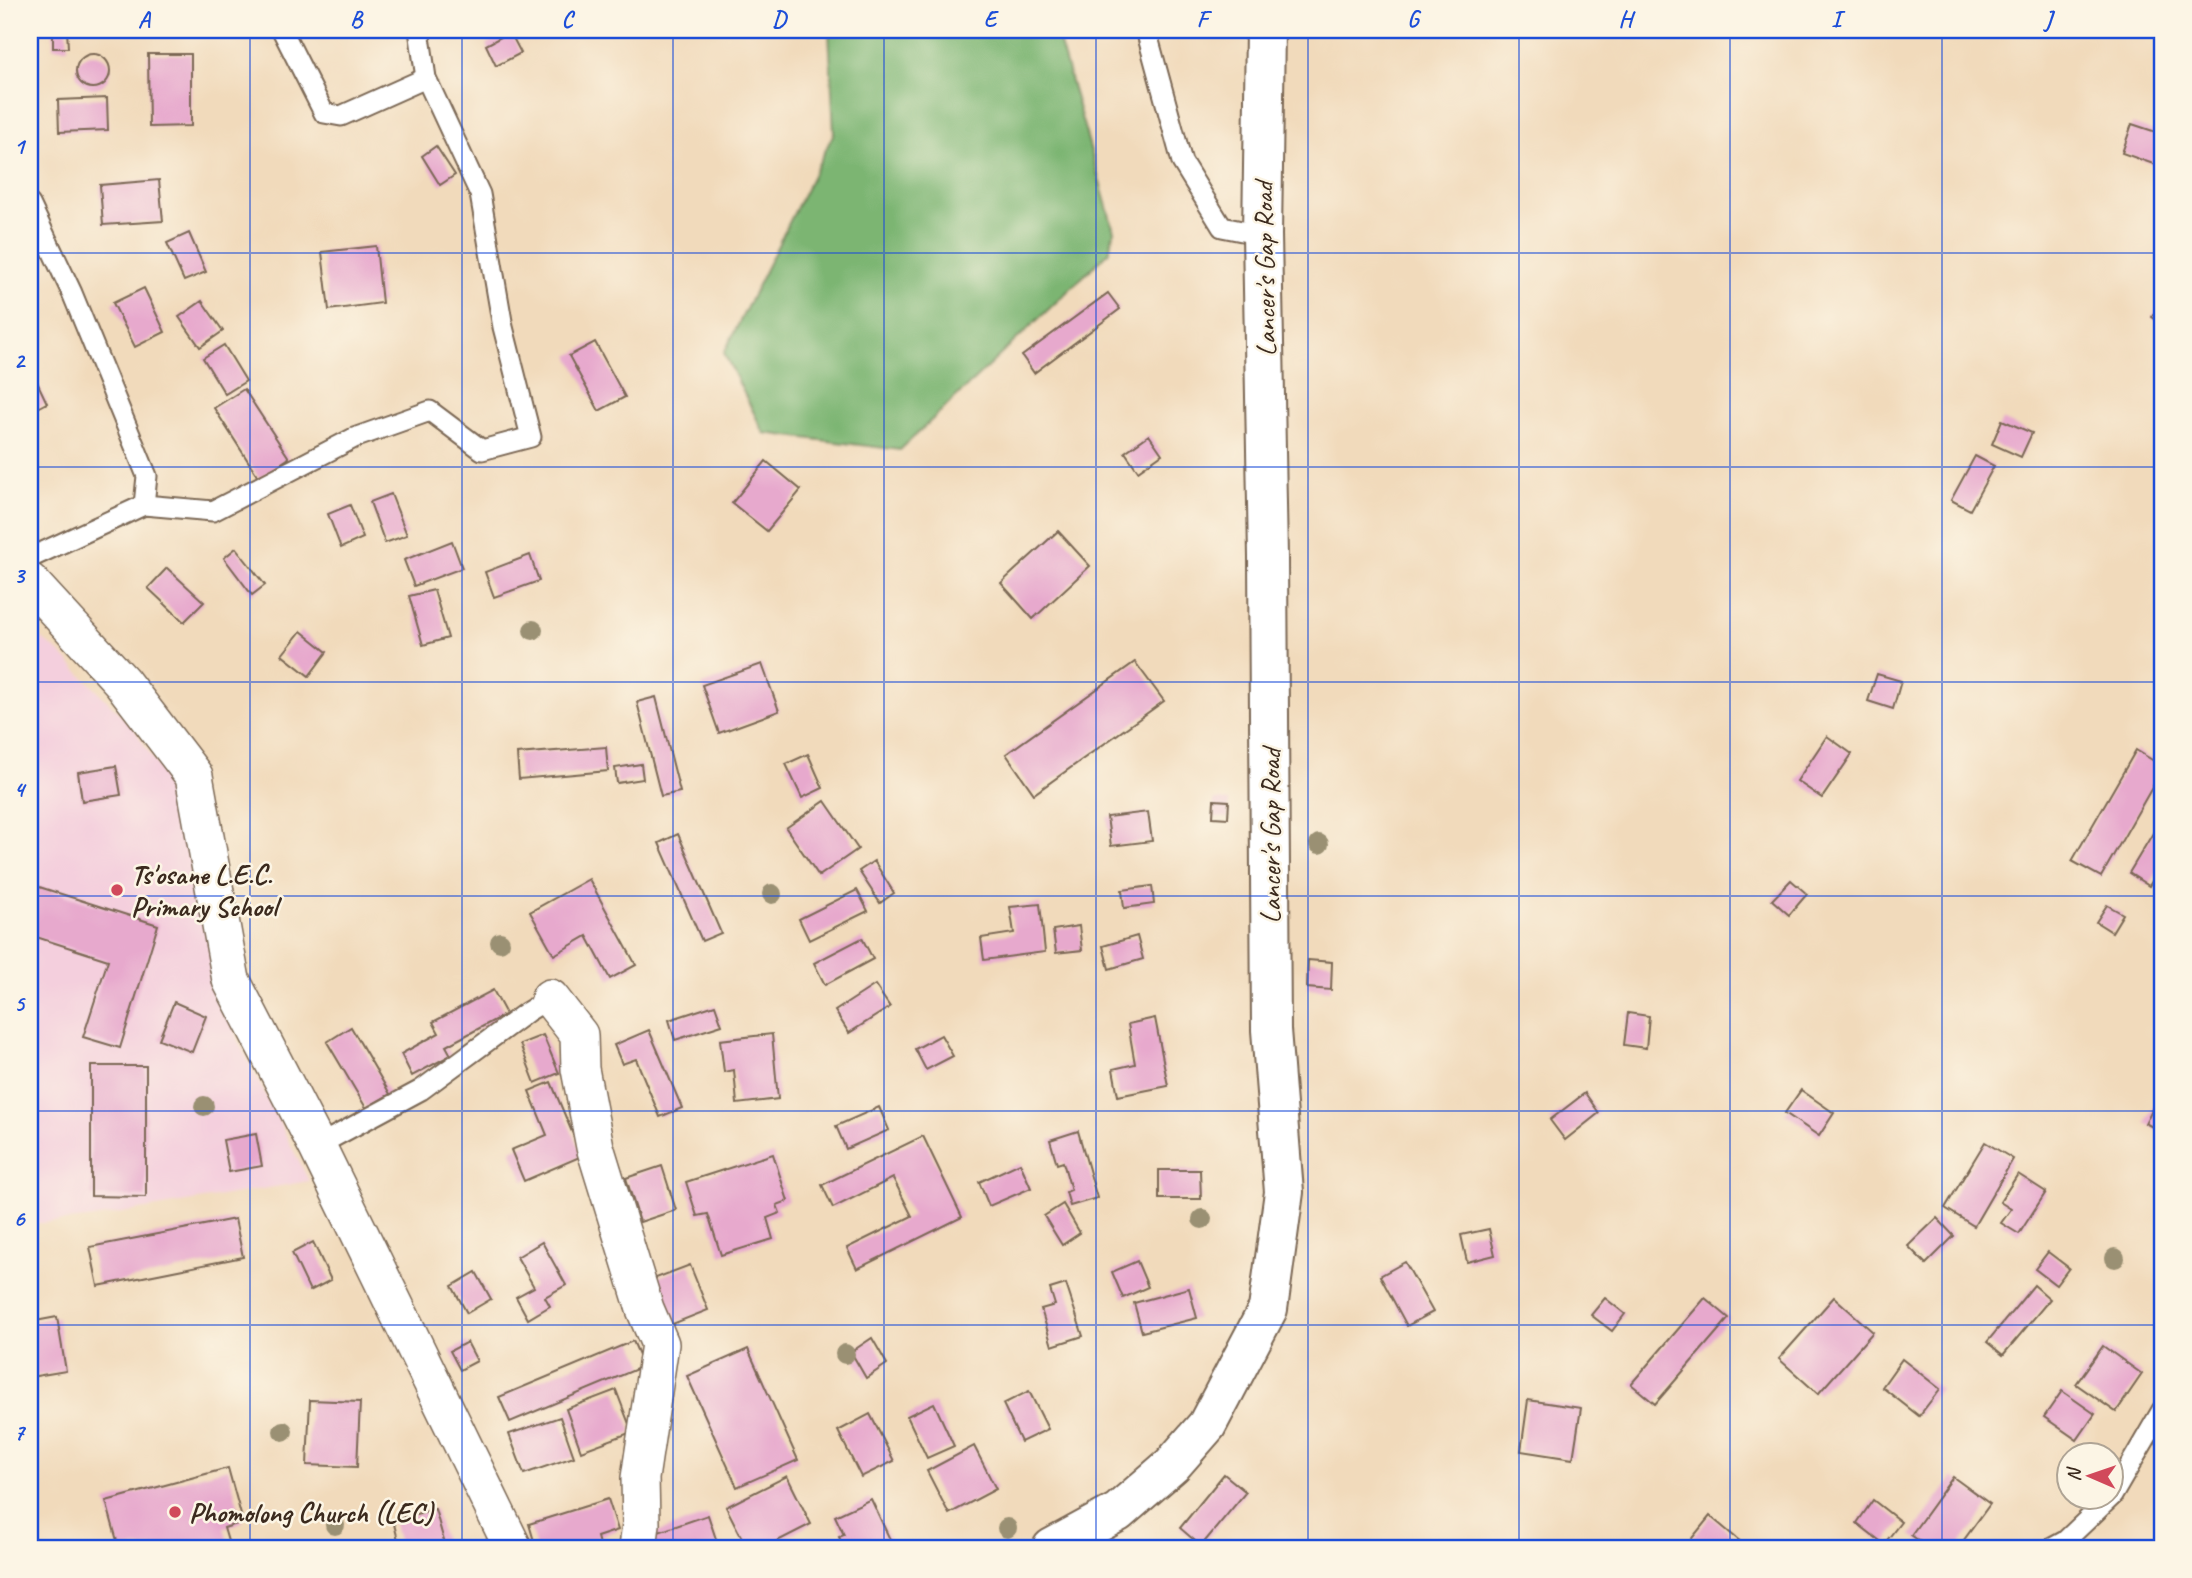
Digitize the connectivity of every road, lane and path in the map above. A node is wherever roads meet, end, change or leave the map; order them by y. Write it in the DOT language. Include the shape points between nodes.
graph roads {
  1 [pos="282,30"];
  2 [pos="419,30"];
  3 [pos="1146,30"];
  4 [pos="1265,30"];
  5 [pos="426,78"];
  6 [pos="30,204"];
  7 [pos="1262,235"];
  8 [pos="144,505"];
  9 [pos="30,558"];
  10 [pos="30,582"];
  11 [pos="550,998"];
  12 [pos="317,1146"];
  13 [pos="2162,1410"];
  14 [pos="2126,1471"];
  15 [pos="2095,1512"];
  16 [pos="513,1548"];
  17 [pos="638,1548"];
  18 [pos="1052,1548"];
  19 [pos="2052,1548"];
  1 -- 5 [label="lane" via="324,113 341,116"];
  2 -- 5 [label="lane"];
  3 -- 7 [label="lane" via="1182,162 1222,227"];
  4 -- 7 [label="main road, Lancer's Gap Road"];
  5 -- 8 [label="lane" via="480,194 503,327 531,437 482,450 430,411 354,438 213,511"];
  6 -- 8 [label="lane" via="72,293 147,477"];
  7 -- 18 [label="main road, Lancer's Gap Road" via="1270,1030 1284,1192 1268,1309 1207,1425 1172,1465 1118,1512"];
  8 -- 9 [label="lane"];
  10 -- 12 [label="street" via="122,682 194,776 231,979"];
  11 -- 12 [label="lane" via="421,1090"];
  11 -- 17 [label="street" via="579,1035 580,1069 595,1147 660,1344 640,1478"];
  12 -- 16 [label="street"];
  13 -- 14 [label="lane"];
  15 -- 19 [label="lane"];
}
